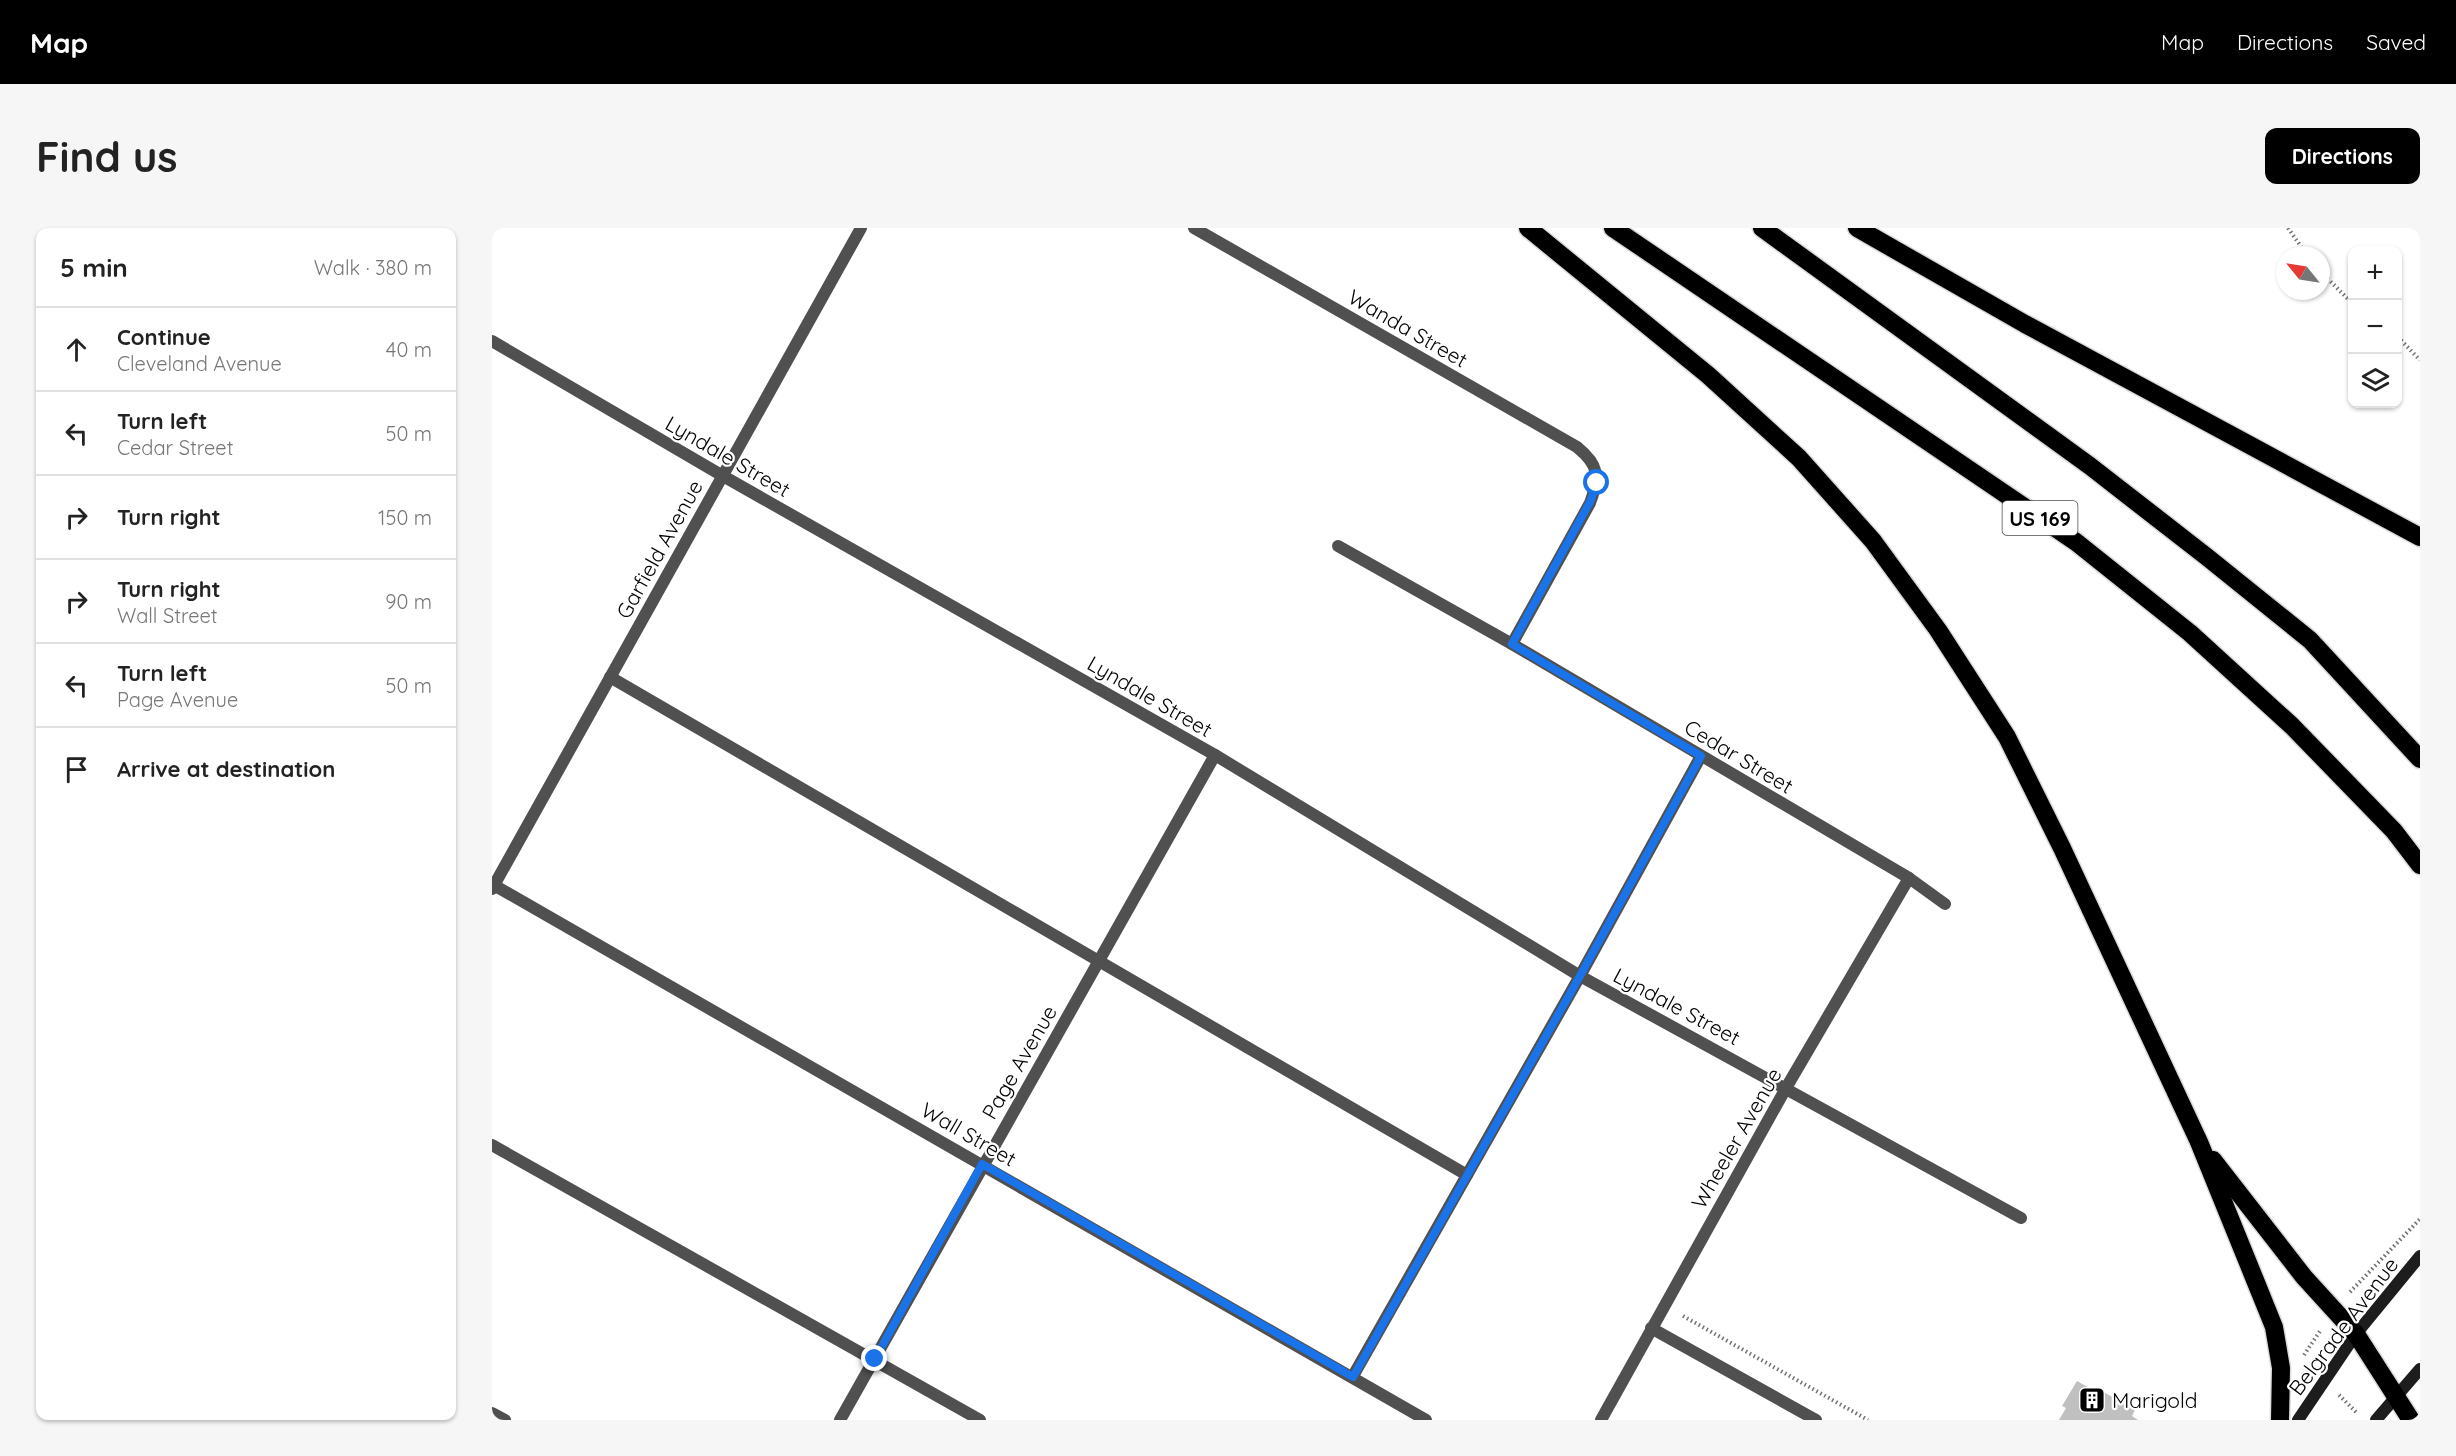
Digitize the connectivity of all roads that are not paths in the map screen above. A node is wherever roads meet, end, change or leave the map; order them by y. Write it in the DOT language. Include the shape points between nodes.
graph roads {
  1 [pos="861,228"];
  2 [pos="1194,228"];
  3 [pos="1528,228"];
  4 [pos="1613,228"];
  5 [pos="1762,228"];
  6 [pos="1857,228"];
  7 [pos="492,341"];
  8 [pos="723,476"];
  9 [pos="2420,537"];
  10 [pos="1338,546"];
  11 [pos="1512,644"];
  12 [pos="610,676"];
  13 [pos="1215,755"];
  14 [pos="1701,756"];
  15 [pos="2420,759"];
  16 [pos="2420,865"];
  17 [pos="1909,878"];
  18 [pos="493,886"];
  19 [pos="1945,904"];
  20 [pos="1099,961"];
  21 [pos="1580,976"];
  22 [pos="1786,1088"];
  23 [pos="2199,1142"];
  24 [pos="492,1145"];
  25 [pos="982,1164"];
  26 [pos="1467,1175"];
  27 [pos="2021,1218"];
  28 [pos="2420,1256"];
  29 [pos="1651,1328"];
  30 [pos="2356,1334"];
  31 [pos="875,1359"];
  32 [pos="2420,1368"];
  33 [pos="1353,1377"];
  34 [pos="2394,1396"];
  35 [pos="492,1413"];
  36 [pos="505,1420"];
  37 [pos="840,1420"];
  38 [pos="980,1420"];
  39 [pos="1426,1420"];
  40 [pos="1601,1420"];
  41 [pos="1816,1420"];
  42 [pos="2280,1420"];
  43 [pos="2298,1420"];
  44 [pos="2376,1420"];
  45 [pos="2411,1420"];
  1 -- 8 [label="street, Garfield Avenue"];
  2 -- 11 [label="street, Wanda Street" via="1588,456 1596,470 1597,483 1590,502"];
  3 -- 23 [label="highway" via="1708,375 1799,458 1880,550 1938,630 2007,737"];
  4 -- 16 [label="highway, US 169" via="2076,542 2190,633 2292,726 2394,831"];
  5 -- 15 [label="highway" via="2090,466 2310,640"];
  6 -- 9 [label="highway" via="2025,324"];
  7 -- 8 [label="street, Lyndale Street"];
  8 -- 12 [label="street, Garfield Avenue"];
  8 -- 13 [label="street, Lyndale Street"];
  10 -- 11 [label="street, Cedar Street"];
  11 -- 14 [label="street, Cedar Street"];
  12 -- 18 [label="street, Garfield Avenue"];
  12 -- 20 [label="street"];
  13 -- 20 [label="street, Page Avenue"];
  13 -- 21 [label="street, Lyndale Street"];
  14 -- 17 [label="street, Cedar Street"];
  14 -- 21 [label="street"];
  17 -- 19 [label="street, Cedar Street"];
  17 -- 22 [label="street, Wheeler Avenue"];
  18 -- 25 [label="street, Wall Street"];
  20 -- 25 [label="street, Page Avenue"];
  20 -- 26 [label="street"];
  21 -- 22 [label="street, Lyndale Street"];
  21 -- 26 [label="street"];
  22 -- 27 [label="street, Lyndale Street"];
  22 -- 29 [label="street, Wheeler Avenue"];
  23 -- 30 [label="highway" via="2304,1277"];
  23 -- 42 [label="highway" via="2274,1327 2281,1368"];
  24 -- 31 [label="street"];
  25 -- 31 [label="street, Page Avenue"];
  25 -- 33 [label="street, Wall Street"];
  26 -- 33 [label="street"];
  28 -- 30 [label="main road, Belgrade Avenue"];
  29 -- 40 [label="street, Wheeler Avenue"];
  29 -- 41 [label="street"];
  30 -- 34 [label="highway"];
  30 -- 43 [label="main road, Belgrade Avenue"];
  31 -- 37 [label="street, Page Avenue"];
  31 -- 38 [label="street"];
  32 -- 34 [label="main road"];
  33 -- 39 [label="street, Wall Street"];
  34 -- 44 [label="main road"];
  34 -- 45 [label="highway"];
  35 -- 36 [label="street"];
}
